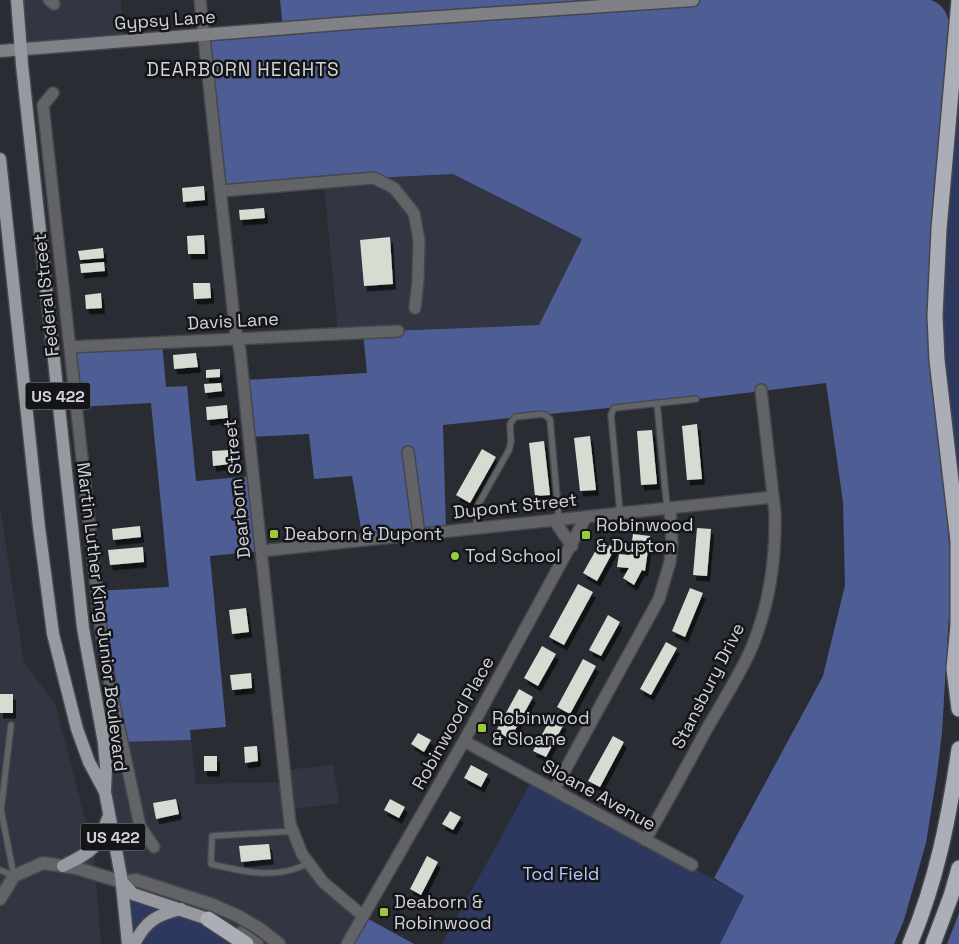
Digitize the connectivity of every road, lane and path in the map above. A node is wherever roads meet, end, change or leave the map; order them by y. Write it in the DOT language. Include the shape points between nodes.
graph roads {
  1 [pos="18,0"];
  2 [pos="200,0"];
  3 [pos="693,0"];
  4 [pos="959,0"];
  5 [pos="203,35"];
  6 [pos="21,49"];
  7 [pos="0,51"];
  8 [pos="53,93"];
  9 [pos="0,159"];
  10 [pos="220,191"];
  11 [pos="416,308"];
  12 [pos="398,330"];
  13 [pos="237,338"];
  14 [pos="70,347"];
  15 [pos="762,390"];
  16 [pos="696,399"];
  17 [pos="657,403"];
  18 [pos="408,452"];
  19 [pos="773,497"];
  20 [pos="669,508"];
  21 [pos="620,513"];
  22 [pos="586,517"];
  23 [pos="557,520"];
  24 [pos="476,528"];
  25 [pos="419,534"];
  26 [pos="572,546"];
  27 [pos="261,551"];
  28 [pos="959,709"];
  29 [pos="11,725"];
  30 [pos="464,741"];
  31 [pos="959,749"];
  32 [pos="554,790"];
  33 [pos="105,792"];
  34 [pos="109,815"];
  35 [pos="293,831"];
  36 [pos="645,840"];
  37 [pos="154,847"];
  38 [pos="308,862"];
  39 [pos="63,866"];
  40 [pos="692,866"];
  41 [pos="959,868"];
  42 [pos="0,870"];
  43 [pos="14,876"];
  44 [pos="122,882"];
  45 [pos="0,899"];
  46 [pos="181,909"];
  47 [pos="363,916"];
  48 [pos="208,919"];
  49 [pos="128,944"];
  50 [pos="134,944"];
  51 [pos="246,944"];
  52 [pos="257,944"];
  53 [pos="279,944"];
  54 [pos="347,944"];
  55 [pos="910,944"];
  56 [pos="933,944"];
  1 -- 6 [label="main road, Martin Luther King Junior Boulevard / US 422"];
  2 -- 5 [label="street, Dearborn Street"];
  3 -- 5 [label="main road, Gypsy Lane"];
  4 -- 28 [label="highway" via="939,229 935,316 958,541 954,669"];
  5 -- 6 [label="main road, Gypsy Lane"];
  5 -- 10 [label="street, Dearborn Street"];
  6 -- 7 [label="main road, Gypsy Lane"];
  6 -- 33 [label="main road, Martin Luther King Junior Boulevard / US 422" via="84,628 104,743"];
  8 -- 14 [label="street, Federal Street" via="43,105"];
  9 -- 33 [label="main road, Martin Luther King Junior Boulevard / US 422" via="53,634 79,736"];
  10 -- 11 [label="street" via="374,178 394,188 414,213 419,240"];
  10 -- 13 [label="street, Dearborn Street"];
  12 -- 13 [label="street, Davis Lane"];
  13 -- 14 [label="street, Davis Lane"];
  13 -- 27 [label="street, Dearborn Street"];
  14 -- 37 [label="street, Federal Street" via="101,630 140,826"];
  15 -- 19 [label="street, Stansbury Drive"];
  16 -- 17 [label="lane"];
  17 -- 20 [label="lane"];
  17 -- 21 [label="lane" via="614,408 611,415"];
  18 -- 25 [label="street"];
  19 -- 20 [label="street, Dupont Street"];
  19 -- 36 [label="street, Stansbury Drive" via="774,563 758,629 741,667"];
  20 -- 21 [label="street, Dupont Street"];
  20 -- 32 [label="street" via="672,543 660,599"];
  21 -- 22 [label="street, Dupont Street"];
  22 -- 23 [label="street, Dupont Street"];
  22 -- 26 [label="street, Robinwood Place"];
  23 -- 24 [label="street, Dupont Street"];
  23 -- 24 [label="lane" via="550,420 543,414 515,417 510,424 510,450 478,505"];
  23 -- 26 [label="street"];
  24 -- 25 [label="street, Dupont Street"];
  25 -- 27 [label="street, Dupont Street"];
  26 -- 30 [label="street, Robinwood Place"];
  27 -- 35 [label="street, Dearborn Street"];
  29 -- 43 [label="lane" via="1,810"];
  30 -- 32 [label="street, Sloane Avenue"];
  30 -- 47 [label="street, Robinwood Place"];
  31 -- 55 [label="highway" via="942,849"];
  32 -- 36 [label="street, Sloane Avenue"];
  33 -- 34 [label="main road, Martin Luther King Junior Boulevard / US 422"];
  34 -- 39 [label="main road" via="95,848"];
  34 -- 44 [label="main road, Martin Luther King Junior Boulevard / US 422"];
  35 -- 38 [label="street, Dearborn Street"];
  35 -- 38 [label="lane" via="212,836 211,864 241,872 262,873 294,870"];
  36 -- 40 [label="street, Sloane Avenue"];
  38 -- 47 [label="street, Dearborn Street" via="323,882"];
  39 -- 43 [label="street" via="43,863"];
  39 -- 44 [label="street"];
  41 -- 56 [label="highway"];
  42 -- 43 [label="lane"];
  43 -- 45 [label="street"];
  44 -- 46 [label="main road" via="132,894"];
  44 -- 49 [label="main road, Martin Luther King Junior Boulevard / US 422"];
  44 -- 53 [label="street" via="136,880 213,906 245,920"];
  46 -- 48 [label="main road"];
  46 -- 50 [label="main road" via="156,917"];
  47 -- 54 [label="street"];
  48 -- 51 [label="highway"];
  48 -- 52 [label="street" via="232,928"];
}
